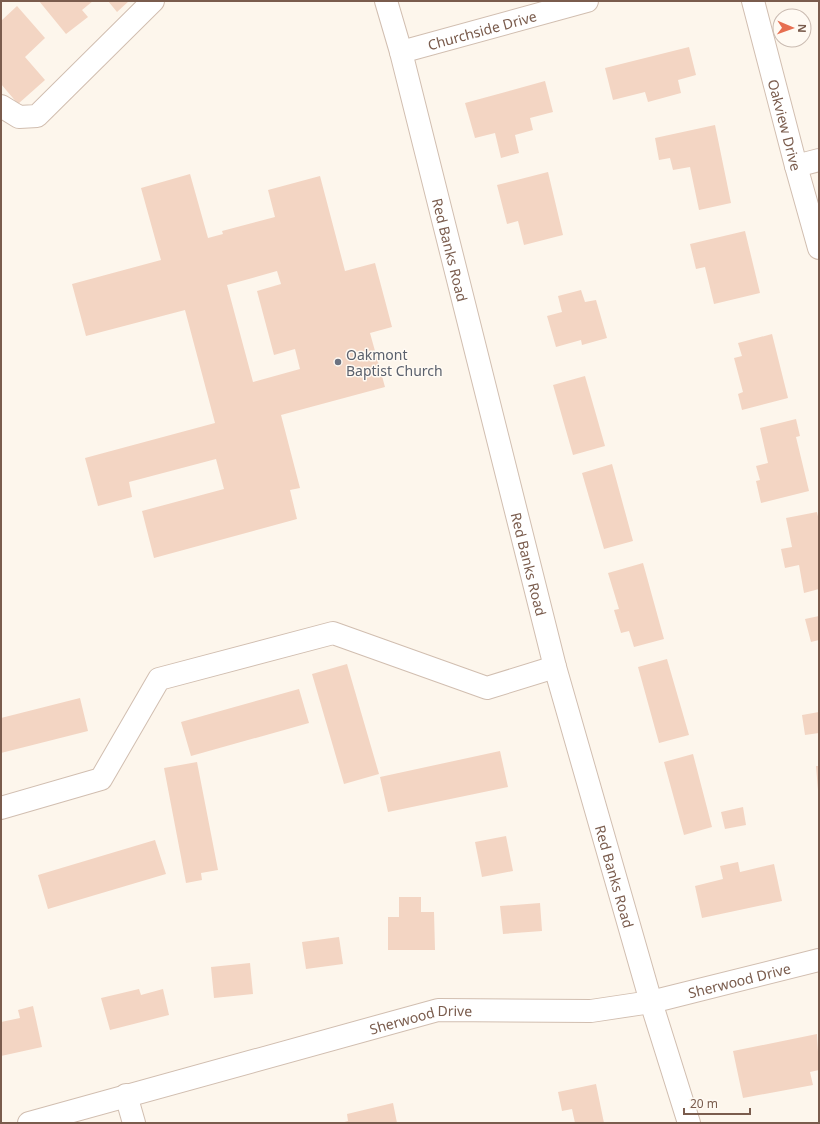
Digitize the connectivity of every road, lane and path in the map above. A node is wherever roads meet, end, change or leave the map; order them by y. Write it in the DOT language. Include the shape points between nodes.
graph roads {
  1 [pos="153,1"];
  2 [pos="386,1"];
  3 [pos="587,1"];
  4 [pos="753,1"];
  5 [pos="401,52"];
  6 [pos="1,106"];
  7 [pos="819,160"];
  8 [pos="796,166"];
  9 [pos="819,248"];
  10 [pos="555,667"];
  11 [pos="1,808"];
  12 [pos="819,960"];
  13 [pos="651,1002"];
  14 [pos="126,1095"];
  15 [pos="29,1123"];
  16 [pos="134,1123"];
  17 [pos="689,1123"];
  1 -- 6 [label="street" via="37,116 19,117"];
  2 -- 5 [label="street, Red Banks Road"];
  3 -- 5 [label="street, Churchside Drive"];
  4 -- 8 [label="street, Oakview Drive"];
  5 -- 10 [label="street, Red Banks Road"];
  7 -- 8 [label="street"];
  8 -- 9 [label="street, Oakview Drive"];
  10 -- 11 [label="street" via="487,688 333,633 159,679 101,779"];
  10 -- 13 [label="street, Red Banks Road"];
  12 -- 13 [label="street, Sherwood Drive"];
  13 -- 14 [label="street, Sherwood Drive" via="591,1011 438,1010"];
  13 -- 17 [label="street, Red Banks Road"];
  14 -- 15 [label="street, Sherwood Drive"];
  14 -- 16 [label="street"];
}
